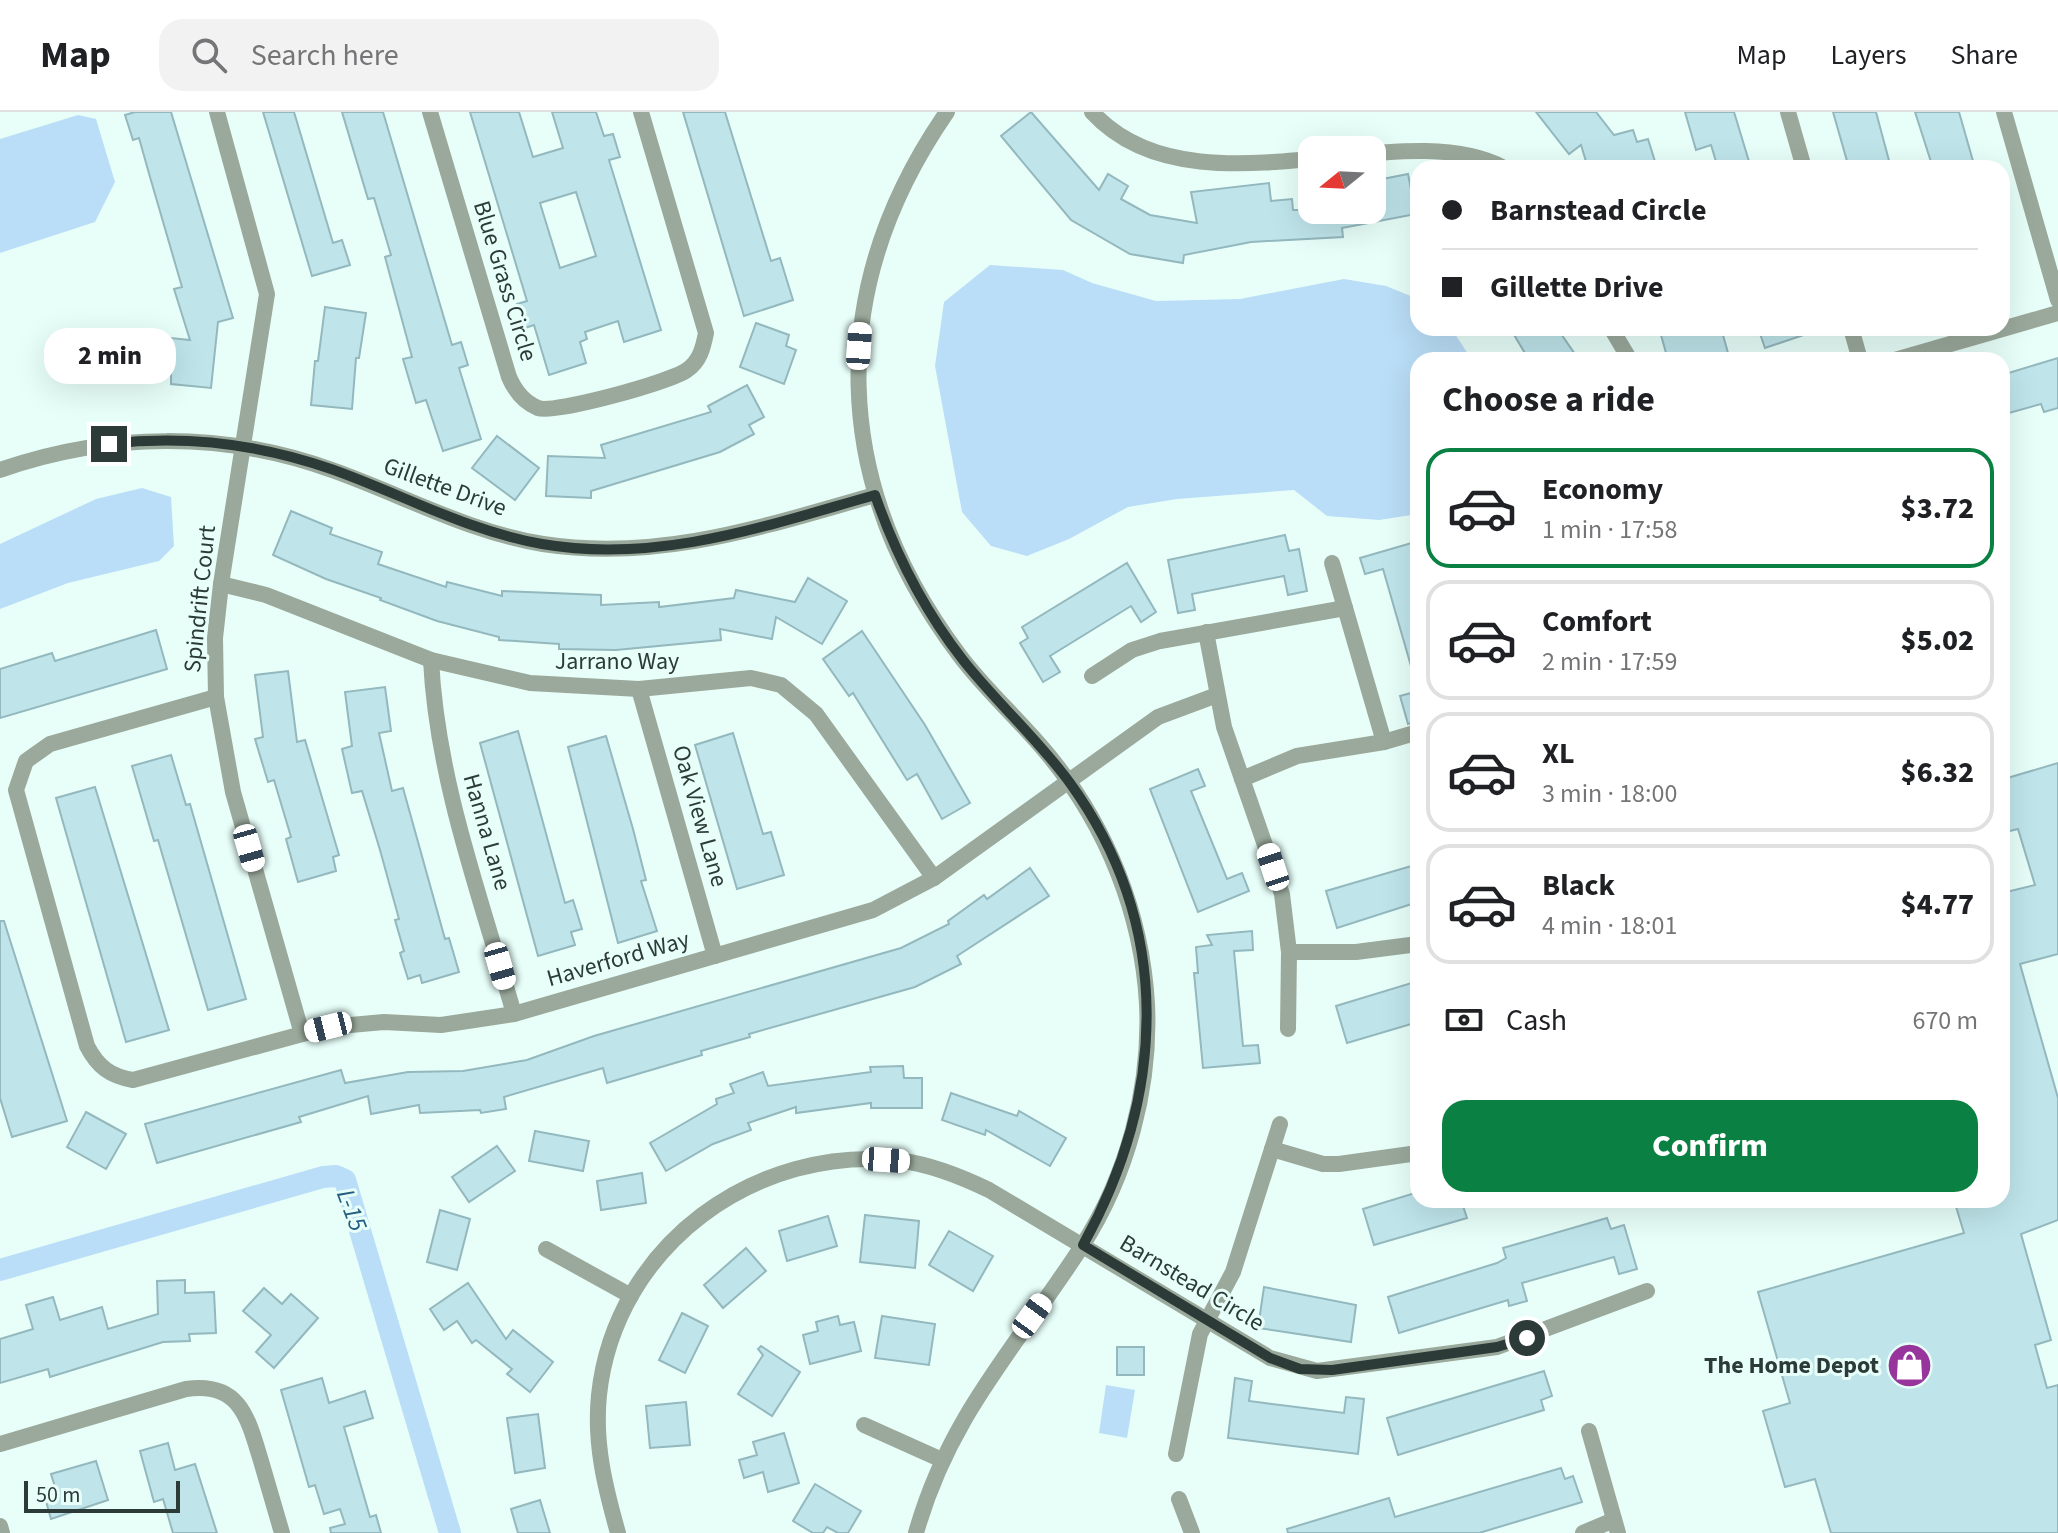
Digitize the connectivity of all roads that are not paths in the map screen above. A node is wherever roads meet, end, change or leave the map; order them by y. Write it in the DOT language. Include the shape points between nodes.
graph roads {
  1 [pos="217,112"];
  2 [pos="430,112"];
  3 [pos="641,112"];
  4 [pos="947,112"];
  5 [pos="1092,112"];
  6 [pos="1788,112"];
  7 [pos="2004,112"];
  8 [pos="1440,135"];
  9 [pos="1298,143"];
  10 [pos="1492,160"];
  11 [pos="1802,160"];
  12 [pos="2058,300"];
  13 [pos="2058,313"];
  14 [pos="2010,327"];
  15 [pos="1978,336"];
  16 [pos="1923,352"];
  17 [pos="243,446"];
  18 [pos="0,470"];
  19 [pos="875,495"];
  20 [pos="1332,563"];
  21 [pos="221,584"];
  22 [pos="1345,608"];
  23 [pos="1206,632"];
  24 [pos="431,660"];
  25 [pos="1092,676"];
  26 [pos="639,689"];
  27 [pos="1217,695"];
  28 [pos="216,697"];
  29 [pos="1410,734"];
  30 [pos="1384,742"];
  31 [pos="1242,779"];
  32 [pos="1068,781"];
  33 [pos="934,878"];
  34 [pos="1410,945"];
  35 [pos="1289,952"];
  36 [pos="715,956"];
  37 [pos="514,1014"];
  38 [pos="1288,1029"];
  39 [pos="302,1034"];
  40 [pos="1280,1124"];
  41 [pos="1272,1149"];
  42 [pos="1410,1154"];
  43 [pos="1083,1245"];
  44 [pos="546,1249"];
  45 [pos="1647,1291"];
  46 [pos="631,1296"];
  47 [pos="1207,1320"];
  48 [pos="864,1425"];
  49 [pos="1589,1431"];
  50 [pos="0,1444"];
  51 [pos="1176,1454"];
  52 [pos="942,1460"];
  53 [pos="1179,1499"];
  54 [pos="0,1526"];
  55 [pos="1616,1527"];
  56 [pos="2,1533"];
  57 [pos="282,1533"];
  58 [pos="618,1533"];
  59 [pos="916,1533"];
  60 [pos="1192,1533"];
  61 [pos="1583,1533"];
  1 -- 17 [label="street, Spindrift Court" via="267,294"];
  2 -- 3 [label="street, Blue Grass Circle" via="509,377 526,402 554,411 672,378 697,361 703,348 706,333"];
  4 -- 19 [label="street" via="896,197 865,295 858,363 860,415"];
  5 -- 9 [label="street" via="1136,144 1177,154"];
  6 -- 11 [label="street"];
  7 -- 12 [label="street"];
  8 -- 10 [label="street"];
  13 -- 14 [label="street"];
  15 -- 16 [label="street"];
  17 -- 18 [label="street, Gillette Drive" via="136,441 82,447"];
  17 -- 19 [label="street, Gillette Drive" via="332,470 490,532 596,549 720,539"];
  17 -- 21 [label="street, Spindrift Court"];
  19 -- 32 [label="street" via="906,573 932,619"];
  20 -- 22 [label="street"];
  21 -- 24 [label="street, Jarrano Way" via="266,595"];
  21 -- 28 [label="street, Spindrift Court"];
  22 -- 23 [label="street"];
  22 -- 30 [label="street"];
  23 -- 25 [label="street" via="1132,650"];
  23 -- 27 [label="street"];
  24 -- 26 [label="street, Jarrano Way" via="530,683"];
  24 -- 37 [label="street, Hanna Lane" via="436,727 450,791"];
  26 -- 33 [label="street, Jarrano Way" via="751,678 794,692 816,714"];
  26 -- 36 [label="street, Oak View Lane"];
  27 -- 31 [label="street"];
  27 -- 32 [label="street, Haverford Way" via="1158,717"];
  28 -- 39 [label="street, Spindrift Court" via="233,792"];
  28 -- 39 [label="street, Haverford Way" via="50,744 26,761 16,790 87,1046 105,1071 133,1080"];
  29 -- 30 [label="street"];
  30 -- 31 [label="street" via="1297,756"];
  31 -- 35 [label="street" via="1282,894"];
  32 -- 33 [label="street, Haverford Way"];
  32 -- 43 [label="street" via="1119,873 1141,955 1147,1005 1142,1080 1126,1154"];
  33 -- 36 [label="street, Haverford Way" via="873,910"];
  34 -- 35 [label="street"];
  35 -- 38 [label="street"];
  36 -- 37 [label="street, Haverford Way"];
  37 -- 39 [label="street, Haverford Way" via="441,1025 347,1024"];
  40 -- 41 [label="street"];
  41 -- 42 [label="street" via="1323,1164"];
  41 -- 47 [label="street" via="1233,1272"];
  43 -- 46 [label="street, Barnstead Circle" via="956,1175 904,1161 832,1161 780,1172 715,1204 661,1252"];
  43 -- 47 [label="street, Barnstead Circle"];
  43 -- 52 [label="street" via="985,1380"];
  44 -- 46 [label="street"];
  45 -- 47 [label="street, Barnstead Circle" via="1497,1347 1332,1370 1285,1365"];
  46 -- 58 [label="street, Barnstead Circle" via="606,1358 599,1394 600,1466"];
  47 -- 51 [label="street" via="1195,1350"];
  48 -- 52 [label="street"];
  49 -- 55 [label="street"];
  50 -- 57 [label="street" via="186,1389 216,1389 230,1396 249,1421"];
  52 -- 59 [label="street"];
  53 -- 60 [label="street"];
  54 -- 56 [label="street"];
  55 -- 61 [label="street"];
}
